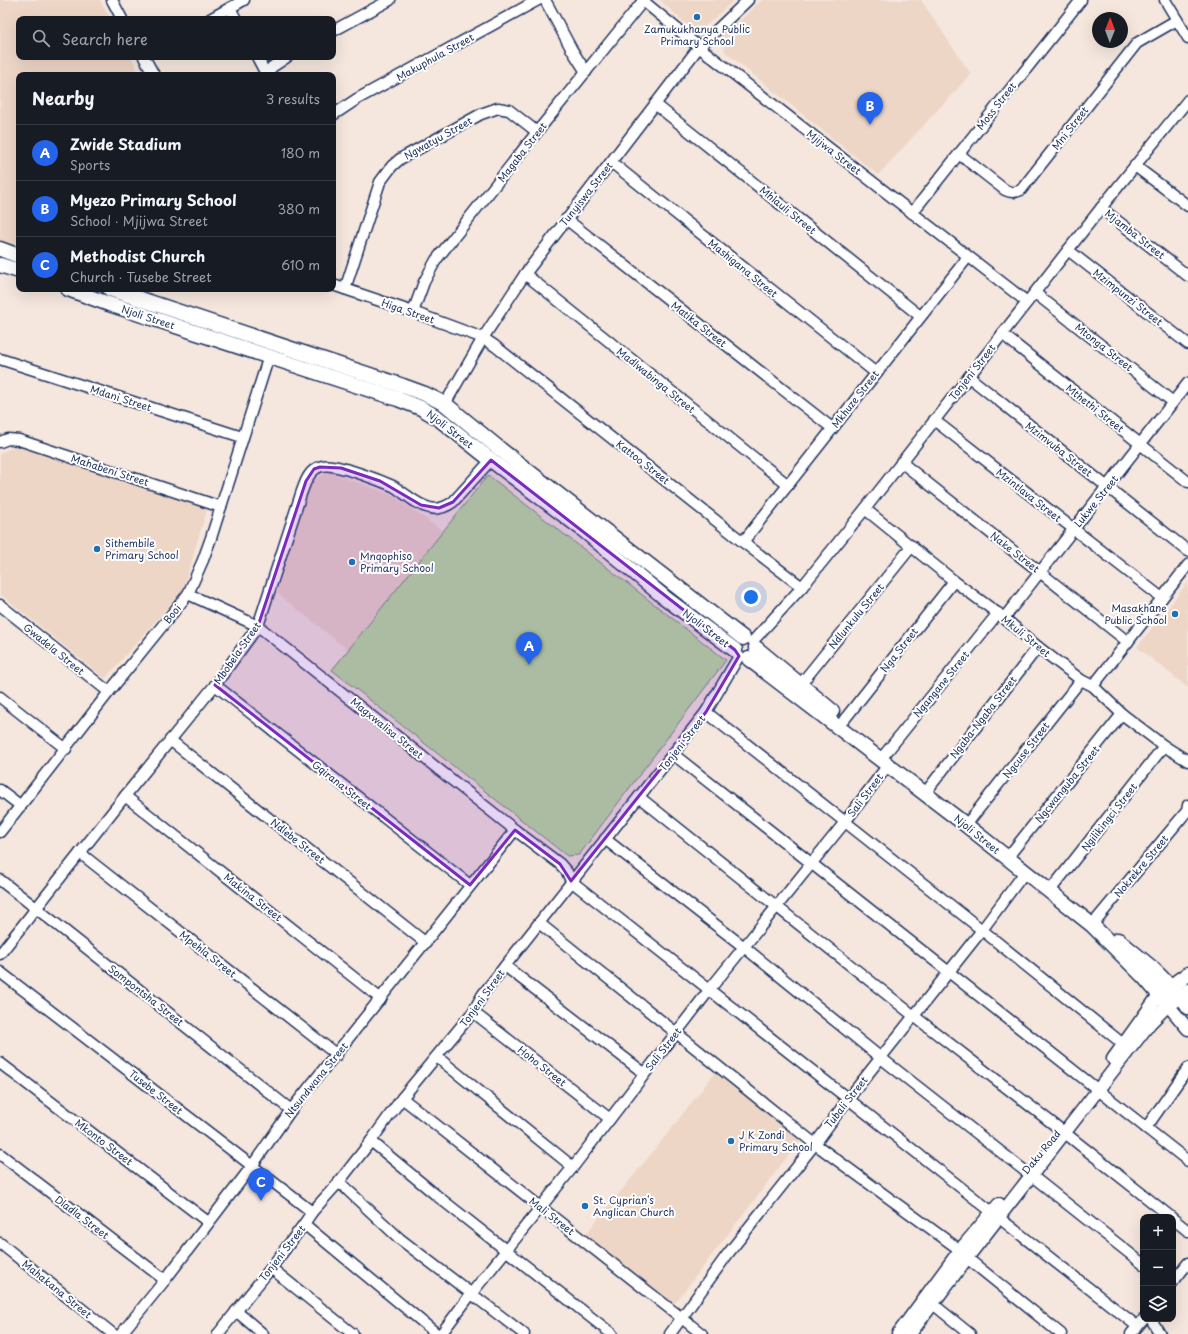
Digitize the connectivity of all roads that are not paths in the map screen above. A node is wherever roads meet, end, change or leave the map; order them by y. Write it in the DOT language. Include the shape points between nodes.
graph roads {
  1 [pos="112,0"];
  2 [pos="244,0"];
  3 [pos="390,0"];
  4 [pos="538,0"];
  5 [pos="545,0"];
  6 [pos="643,0"];
  7 [pos="748,0"];
  8 [pos="1081,0"];
  9 [pos="1165,0"];
  10 [pos="230,8"];
  11 [pos="120,16"];
  12 [pos="215,16"];
  13 [pos="234,16"];
  14 [pos="1177,20"];
  15 [pos="336,29"];
  16 [pos="1188,38"];
  17 [pos="699,47"];
  18 [pos="146,60"];
  19 [pos="258,60"];
  20 [pos="282,60"];
  21 [pos="152,72"];
  22 [pos="264,72"];
  23 [pos="268,72"];
  24 [pos="586,72"];
  25 [pos="1188,100"];
  26 [pos="655,104"];
  27 [pos="336,113"];
  28 [pos="537,132"];
  29 [pos="959,154"];
  30 [pos="611,162"];
  31 [pos="1135,166"];
  32 [pos="1187,203"];
  33 [pos="1101,208"];
  34 [pos="912,213"];
  35 [pos="566,219"];
  36 [pos="0,249"];
  37 [pos="1068,250"];
  38 [pos="16,255"];
  39 [pos="968,257"];
  40 [pos="0,265"];
  41 [pos="16,271"];
  42 [pos="525,274"];
  43 [pos="1188,276"];
  44 [pos="336,286"];
  45 [pos="345,289"];
  46 [pos="76,292"];
  47 [pos="121,292"];
  48 [pos="1035,293"];
  49 [pos="1028,302"];
  50 [pos="413,312"];
  51 [pos="920,316"];
  52 [pos="1002,334"];
  53 [pos="483,338"];
  54 [pos="1188,344"];
  55 [pos="269,356"];
  56 [pos="0,358"];
  57 [pos="876,373"];
  58 [pos="968,377"];
  59 [pos="1188,383"];
  60 [pos="1173,402"];
  61 [pos="445,404"];
  62 [pos="934,420"];
  63 [pos="832,428"];
  64 [pos="242,437"];
  65 [pos="0,442"];
  66 [pos="1141,444"];
  67 [pos="490,460"];
  68 [pos="902,462"];
  69 [pos="1188,482"];
  70 [pos="788,485"];
  71 [pos="1107,487"];
  72 [pos="221,506"];
  73 [pos="865,509"];
  74 [pos="1073,530"];
  75 [pos="743,542"];
  76 [pos="912,546"];
  77 [pos="1188,551"];
  78 [pos="1188,565"];
  79 [pos="1040,572"];
  80 [pos="954,581"];
  81 [pos="802,587"];
  82 [pos="188,594"];
  83 [pos="1162,598"];
  84 [pos="0,606"];
  85 [pos="1001,616"];
  86 [pos="258,626"];
  87 [pos="1128,642"];
  88 [pos="1038,646"];
  89 [pos="746,649"];
  90 [pos="1081,680"];
  91 [pos="215,685"];
  92 [pos="800,685"];
  93 [pos="1093,686"];
  94 [pos="109,692"];
  95 [pos="0,697"];
  96 [pos="706,712"];
  97 [pos="1122,714"];
  98 [pos="844,720"];
  99 [pos="170,740"];
  100 [pos="1164,746"];
  101 [pos="66,748"];
  102 [pos="673,754"];
  103 [pos="886,760"];
  104 [pos="1188,761"];
  105 [pos="929,788"];
  106 [pos="0,790"];
  107 [pos="125,796"];
  108 [pos="639,797"];
  109 [pos="21,806"];
  110 [pos="1188,810"];
  111 [pos="970,820"];
  112 [pos="845,822"];
  113 [pos="515,830"];
  114 [pos="0,832"];
  115 [pos="604,839"];
  116 [pos="80,853"];
  117 [pos="1011,853"];
  118 [pos="810,864"];
  119 [pos="1025,872"];
  120 [pos="0,880"];
  121 [pos="571,881"];
  122 [pos="470,885"];
  123 [pos="1053,887"];
  124 [pos="777,905"];
  125 [pos="36,908"];
  126 [pos="539,923"];
  127 [pos="1094,923"];
  128 [pos="982,930"];
  129 [pos="426,943"];
  130 [pos="744,947"];
  131 [pos="0,954"];
  132 [pos="505,966"];
  133 [pos="0,972"];
  134 [pos="948,972"];
  135 [pos="1188,974"];
  136 [pos="710,990"];
  137 [pos="1184,994"];
  138 [pos="1166,996"];
  139 [pos="381,999"];
  140 [pos="1188,1008"];
  141 [pos="473,1012"];
  142 [pos="914,1016"];
  143 [pos="1188,1029"];
  144 [pos="677,1033"];
  145 [pos="1123,1044"];
  146 [pos="336,1055"];
  147 [pos="437,1057"];
  148 [pos="881,1058"];
  149 [pos="0,1063"];
  150 [pos="1188,1068"];
  151 [pos="644,1073"];
  152 [pos="1095,1089"];
  153 [pos="402,1098"];
  154 [pos="848,1099"];
  155 [pos="291,1110"];
  156 [pos="610,1119"];
  157 [pos="1146,1128"];
  158 [pos="1063,1131"];
  159 [pos="371,1141"];
  160 [pos="815,1144"];
  161 [pos="0,1154"];
  162 [pos="1188,1161"];
  163 [pos="252,1166"];
  164 [pos="573,1167"];
  165 [pos="1028,1173"];
  166 [pos="339,1182"];
  167 [pos="540,1208"];
  168 [pos="312,1212"];
  169 [pos="1166,1214"];
  170 [pos="995,1215"];
  171 [pos="1176,1221"];
  172 [pos="208,1222"];
  173 [pos="304,1224"];
  174 [pos="1188,1231"];
  175 [pos="0,1243"];
  176 [pos="506,1251"];
  177 [pos="963,1254"];
  178 [pos="1140,1262"];
  179 [pos="1188,1263"];
  180 [pos="271,1268"];
  181 [pos="1176,1278"];
  182 [pos="165,1280"];
  183 [pos="471,1294"];
  184 [pos="932,1304"];
  185 [pos="236,1311"];
  186 [pos="682,1318"];
  187 [pos="1153,1322"];
  188 [pos="1137,1326"];
  189 [pos="113,1334"];
  190 [pos="121,1334"];
  191 [pos="218,1334"];
  192 [pos="263,1334"];
  193 [pos="353,1334"];
  194 [pos="437,1334"];
  195 [pos="441,1334"];
  196 [pos="524,1334"];
  197 [pos="612,1334"];
  198 [pos="670,1334"];
  199 [pos="702,1334"];
  200 [pos="898,1334"];
  201 [pos="910,1334"];
  202 [pos="970,1334"];
  203 [pos="1061,1334"];
  204 [pos="1160,1334"];
  1 -- 11 [label="street"];
  2 -- 10 [label="street"];
  3 -- 15 [label="street"];
  4 -- 27 [label="street, Makuphula Street"];
  5 -- 24 [label="street"];
  6 -- 17 [label="street, Mjijwa Street"];
  6 -- 24 [label="street, Magaba Street"];
  7 -- 17 [label="street, Tunyiswa Street"];
  8 -- 29 [label="street, Moss Street"];
  9 -- 14 [label="street"];
  10 -- 12 [label="street"];
  10 -- 13 [label="street"];
  14 -- 16 [label="street"];
  14 -- 29 [label="street, Mni Street" via="1138,43 1021,190 1015,193 1005,190"];
  17 -- 26 [label="street, Tunyiswa Street"];
  17 -- 34 [label="street, Mjijwa Street"];
  18 -- 21 [label="street"];
  19 -- 22 [label="street"];
  20 -- 23 [label="street"];
  24 -- 28 [label="street, Magaba Street"];
  25 -- 31 [label="street, Tonjeni Street"];
  26 -- 30 [label="street, Tunyiswa Street"];
  26 -- 51 [label="street, Mhlauli Street"];
  28 -- 45 [label="street, Ngwatyu Street" via="509,110 491,110 396,162 380,182"];
  28 -- 50 [label="street, Magaba Street" via="433,265"];
  29 -- 34 [label="street, Moss Street"];
  30 -- 35 [label="street, Tunyiswa Street"];
  30 -- 57 [label="street, Mashigana Street"];
  31 -- 32 [label="street"];
  31 -- 33 [label="street, Tonjeni Street"];
  33 -- 37 [label="street, Tonjeni Street"];
  33 -- 43 [label="street, Mjamba Street"];
  34 -- 39 [label="street, Mjijwa Street"];
  35 -- 42 [label="street, Tunyiswa Street"];
  35 -- 63 [label="street, Matika Street"];
  36 -- 38 [label="main road"];
  37 -- 48 [label="street, Tonjeni Street"];
  37 -- 54 [label="street, Mzimpunzi Street"];
  39 -- 49 [label="street, Mjijwa Street"];
  39 -- 51 [label="street, Mkhuze Street"];
  40 -- 41 [label="main road"];
  42 -- 53 [label="street, Tunyiswa Street"];
  42 -- 70 [label="street, Madlwabinga Street"];
  44 -- 45 [label="street, Higa Street"];
  45 -- 50 [label="street, Higa Street"];
  46 -- 55 [label="main road, Njoli Street"];
  47 -- 61 [label="main road, Njoli Street" via="384,379"];
  48 -- 49 [label="street, Tonjeni Street"];
  48 -- 60 [label="street, Mtonga Street"];
  49 -- 52 [label="street, Tonjeni Street"];
  50 -- 53 [label="street, Higa Street"];
  51 -- 57 [label="street, Mkhuze Street"];
  52 -- 58 [label="street, Tonjeni Street"];
  52 -- 66 [label="street, Mthethi Street"];
  53 -- 61 [label="street, Tunyiswa Street"];
  53 -- 75 [label="street, Kattoo Street"];
  55 -- 64 [label="street, Booi"];
  55 -- 67 [label="main road, Njoli Street" via="421,408 438,418"];
  56 -- 64 [label="street, Mdani Street"];
  57 -- 63 [label="street, Mkhuze Street"];
  58 -- 62 [label="street, Tonjeni Street"];
  58 -- 71 [label="street, Mzimvuba Street"];
  59 -- 60 [label="street, Lukwe Street"];
  60 -- 66 [label="street, Lukwe Street"];
  61 -- 89 [label="main road, Njoli Street"];
  62 -- 68 [label="street, Tonjeni Street"];
  62 -- 74 [label="street, Mzintlava Street"];
  63 -- 70 [label="street, Mkhuze Street"];
  64 -- 72 [label="street, Booi"];
  65 -- 72 [label="street, Mahabeni Street" via="8,439 19,440"];
  66 -- 69 [label="street, Mthethi Street"];
  66 -- 71 [label="street, Lukwe Street"];
  67 -- 86 [label="street, Mbobela Street" via="453,502 439,508 421,505 393,487 341,468 326,466 314,469 306,481"];
  67 -- 89 [label="main road, Njoli Street" via="581,528 664,597"];
  68 -- 73 [label="street, Tonjeni Street"];
  68 -- 79 [label="street, Nake Street"];
  70 -- 75 [label="street, Mkhuze Street"];
  71 -- 74 [label="street, Lukwe Street"];
  71 -- 77 [label="street, Mzimvuba Street"];
  72 -- 82 [label="street, Booi" via="203,560"];
  73 -- 76 [label="street, Mkuli Street"];
  73 -- 81 [label="street, Tonjeni Street"];
  74 -- 79 [label="street, Lukwe Street"];
  74 -- 83 [label="street, Mzintlava Street"];
  75 -- 81 [label="street, Kattoo Street"];
  76 -- 80 [label="street, Mkuli Street"];
  76 -- 92 [label="street, Ndlunkulu Street"];
  78 -- 83 [label="street"];
  79 -- 85 [label="street, Lukwe Street"];
  79 -- 87 [label="street, Nake Street"];
  80 -- 85 [label="street, Mkuli Street"];
  80 -- 98 [label="street, Nga Street"];
  81 -- 89 [label="street, Tonjeni Street"];
  82 -- 86 [label="street, Magxwalisa Street"];
  82 -- 94 [label="street, Booi"];
  83 -- 87 [label="street"];
  84 -- 94 [label="street, Gwadela Street"];
  85 -- 88 [label="street, Mkuli Street"];
  85 -- 103 [label="street, Ngangane Street"];
  86 -- 91 [label="street, Mbobela Street"];
  86 -- 113 [label="street, Magxwalisa Street"];
  87 -- 93 [label="street"];
  88 -- 90 [label="street, Mkuli Street"];
  88 -- 105 [label="street, Ngaba-Ngaba Street"];
  89 -- 92 [label="main road, Njoli Street"];
  89 -- 96 [label="street, Tonjeni Street"];
  89 -- 103 [label="main road, Njoli Street"];
  90 -- 93 [label="street, Mkuli Street"];
  90 -- 111 [label="street, Ngcuse Street"];
  91 -- 99 [label="street, Mbobela Street"];
  91 -- 122 [label="street, Gqirana Street"];
  92 -- 98 [label="main road, Njoli Street"];
  93 -- 97 [label="street, Mkuli Street"];
  94 -- 101 [label="street, Booi"];
  95 -- 101 [label="street"];
  96 -- 102 [label="street, Tonjeni Street"];
  96 -- 112 [label="street"];
  97 -- 100 [label="street, Mkuli Street"];
  97 -- 117 [label="street, Ngcwanguba Street"];
  98 -- 103 [label="main road, Njoli Street"];
  99 -- 107 [label="street, Mbobela Street"];
  99 -- 129 [label="street, Ndlebe Street"];
  100 -- 104 [label="street, Mkuli Street"];
  100 -- 123 [label="street, Ngilikingci Street"];
  101 -- 109 [label="street, Booi"];
  102 -- 108 [label="street, Tonjeni Street"];
  102 -- 118 [label="street"];
  103 -- 105 [label="main road, Njoli Street" via="898,762"];
  103 -- 112 [label="street, Sali Street"];
  103 -- 119 [label="main road, Njoli Street"];
  105 -- 111 [label="main road, Njoli Street"];
  106 -- 109 [label="street"];
  107 -- 116 [label="street, Mbobela Street"];
  107 -- 139 [label="street, Makina Street"];
  108 -- 115 [label="street, Tonjeni Street"];
  108 -- 124 [label="street"];
  109 -- 114 [label="street, Booi"];
  110 -- 127 [label="street, Nokrekre Street"];
  111 -- 117 [label="main road, Njoli Street"];
  112 -- 118 [label="street, Sali Street"];
  112 -- 128 [label="street"];
  113 -- 121 [label="street, Magxwalisa Street" via="560,864"];
  113 -- 122 [label="street, Ntsundwana Street"];
  115 -- 121 [label="street, Tonjeni Street"];
  115 -- 130 [label="street"];
  116 -- 125 [label="street, Mbobela Street"];
  116 -- 146 [label="street, Mpehla Street"];
  117 -- 123 [label="main road, Njoli Street"];
  118 -- 124 [label="street, Sali Street"];
  118 -- 134 [label="street"];
  119 -- 127 [label="main road, Njoli Street"];
  119 -- 128 [label="street, Tubali Street"];
  120 -- 125 [label="street, Sompontsha Street"];
  121 -- 126 [label="street, Tonjeni Street"];
  121 -- 136 [label="street, Magxwalisa Street"];
  122 -- 129 [label="street, Ntsundwana Street"];
  123 -- 127 [label="main road, Njoli Street"];
  124 -- 130 [label="street, Sali Street"];
  124 -- 142 [label="street"];
  125 -- 131 [label="street, Mbobela Street"];
  125 -- 155 [label="street, Sompontsha Street"];
  126 -- 132 [label="street, Tonjeni Street"];
  126 -- 144 [label="street"];
  127 -- 138 [label="main road, Njoli Street" via="1152,968"];
  128 -- 134 [label="street, Tubali Street"];
  128 -- 145 [label="street"];
  129 -- 139 [label="street, Ntsundwana Street"];
  130 -- 136 [label="street, Sali Street"];
  130 -- 148 [label="street"];
  132 -- 141 [label="street, Tonjeni Street" via="483,994"];
  132 -- 151 [label="street"];
  133 -- 163 [label="street, Tusebe Street"];
  134 -- 142 [label="street, Tubali Street"];
  134 -- 152 [label="street"];
  135 -- 138 [label="main road, Daku Road"];
  136 -- 144 [label="street, Sali Street"];
  136 -- 154 [label="street, Magxwalisa Street"];
  137 -- 138 [label="main road, Daku Road"];
  137 -- 140 [label="street"];
  138 -- 143 [label="street, Njoli Street"];
  138 -- 145 [label="street, Daku Road"];
  138 -- 152 [label="street, Daku Road" via="1150,1023"];
  139 -- 146 [label="street, Ntsundwana Street"];
  141 -- 147 [label="street, Tonjeni Street"];
  141 -- 156 [label="street, Hoho Street"];
  142 -- 148 [label="street, Tubali Street"];
  142 -- 158 [label="street"];
  144 -- 151 [label="street, Sali Street"];
  144 -- 160 [label="street"];
  145 -- 152 [label="street, Daku Road"];
  146 -- 155 [label="street, Ntsundwana Street"];
  147 -- 153 [label="street, Tonjeni Street"];
  147 -- 164 [label="street"];
  148 -- 154 [label="street, Tubali Street"];
  148 -- 165 [label="street"];
  149 -- 172 [label="street, Mkonto Street"];
  150 -- 157 [label="street"];
  151 -- 156 [label="street, Sali Street"];
  152 -- 157 [label="street"];
  152 -- 158 [label="street, Daku Road"];
  153 -- 159 [label="street, Tonjeni Street"];
  153 -- 167 [label="street, Mali Street"];
  154 -- 160 [label="street, Tubali Street"];
  154 -- 170 [label="street, Magxwalisa Street"];
  155 -- 163 [label="street, Ntsundwana Street"];
  156 -- 164 [label="street, Sali Street"];
  157 -- 162 [label="street"];
  158 -- 165 [label="street, Daku Road"];
  158 -- 169 [label="street"];
  159 -- 166 [label="street, Tonjeni Street"];
  159 -- 176 [label="street"];
  160 -- 177 [label="street"];
  160 -- 186 [label="street, Tubali Street" via="727,1255"];
  161 -- 182 [label="street, Dladla Street"];
  163 -- 168 [label="street, Tusebe Street"];
  163 -- 172 [label="street, Ntsundwana Street"];
  164 -- 167 [label="street, Sali Street"];
  165 -- 170 [label="street, Daku Road"];
  165 -- 178 [label="street"];
  166 -- 168 [label="street, Tonjeni Street"];
  166 -- 183 [label="street" via="400,1239"];
  167 -- 176 [label="street, Sali Street"];
  167 -- 186 [label="street, Mali Street"];
  168 -- 173 [label="street, Tonjeni Street"];
  170 -- 177 [label="street, Daku Road"];
  170 -- 188 [label="street, Magxwalisa Street"];
  171 -- 174 [label="street"];
  172 -- 182 [label="street, Ntsundwana Street"];
  173 -- 180 [label="street, Tonjeni Street"];
  173 -- 194 [label="street"];
  175 -- 189 [label="street, Mahakana Street"];
  176 -- 183 [label="street, Sali Street"];
  176 -- 197 [label="street"];
  177 -- 184 [label="street, Daku Road"];
  177 -- 200 [label="street, Daku Road"];
  177 -- 203 [label="street"];
  179 -- 181 [label="street"];
  180 -- 185 [label="street, Tonjeni Street"];
  180 -- 193 [label="street"];
  182 -- 190 [label="street, Ntsundwana Street"];
  183 -- 195 [label="street, Sali Street"];
  183 -- 196 [label="street"];
  184 -- 201 [label="street, Daku Road"];
  184 -- 202 [label="street"];
  185 -- 191 [label="street, Tonjeni Street"];
  185 -- 192 [label="street"];
  186 -- 198 [label="street, Tubali Street"];
  186 -- 199 [label="street, Mali Street"];
  187 -- 204 [label="street"];
}
